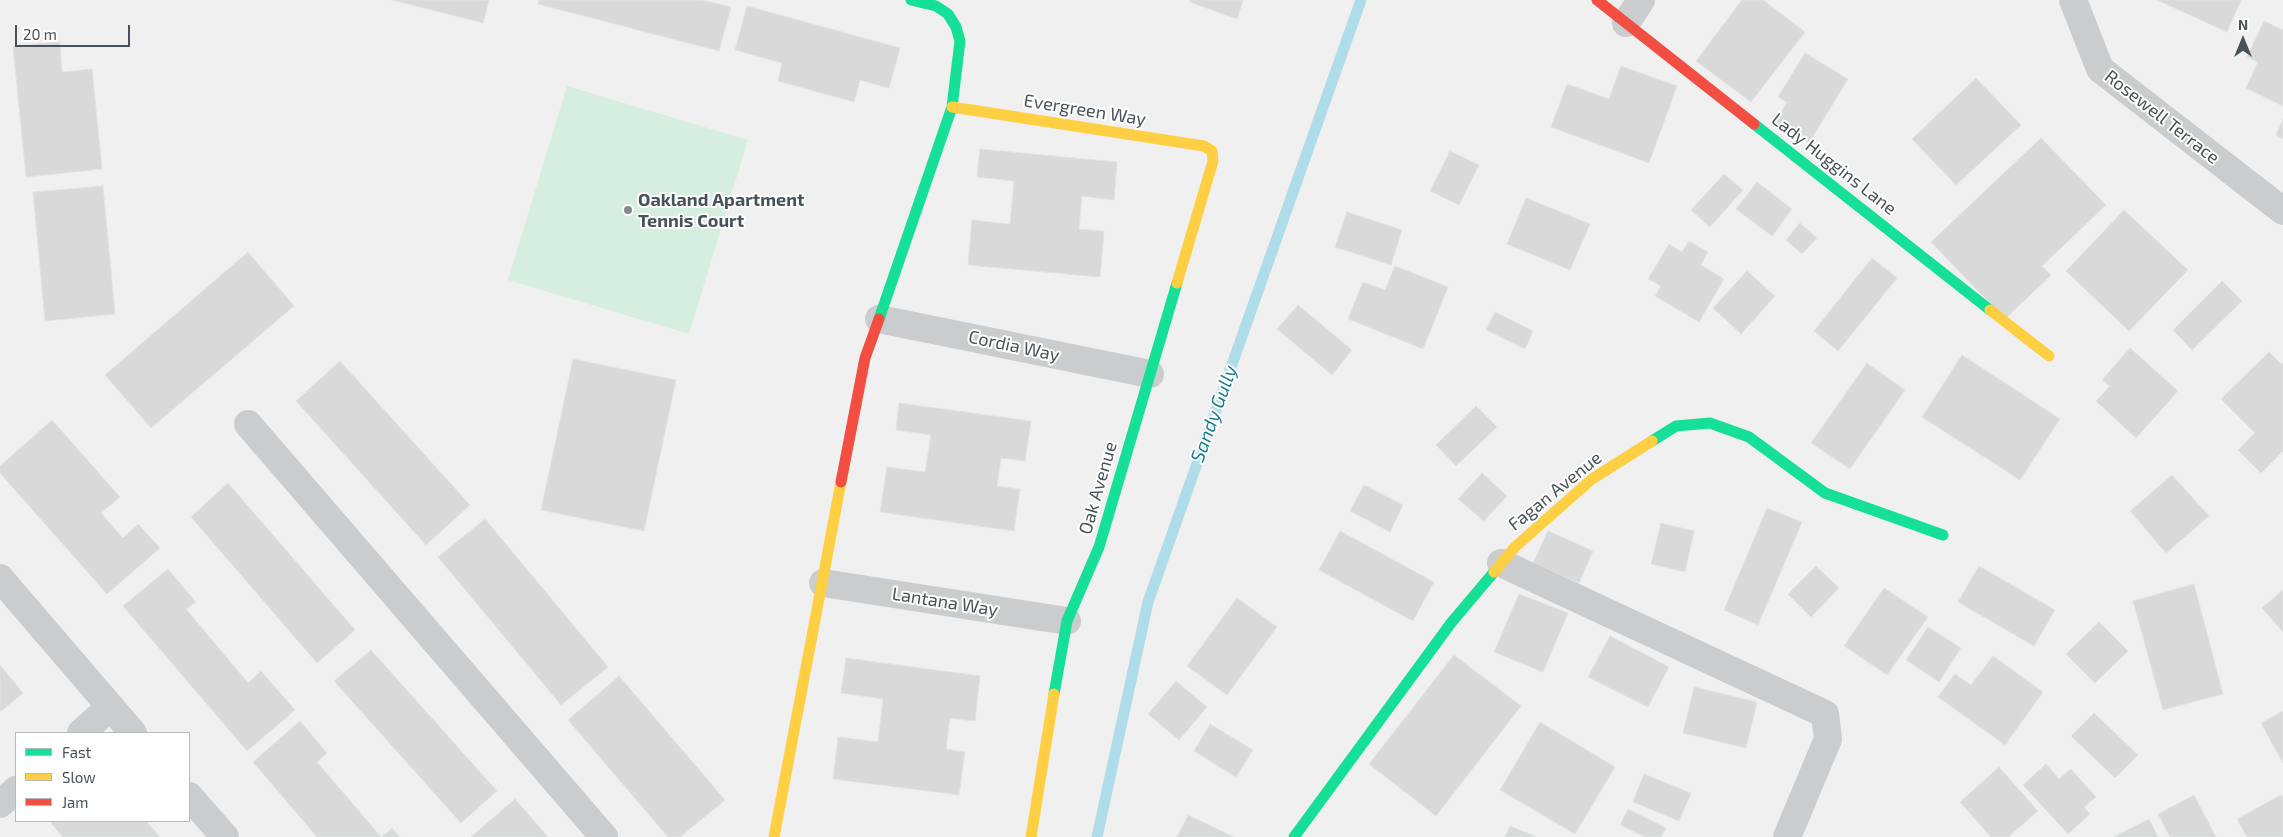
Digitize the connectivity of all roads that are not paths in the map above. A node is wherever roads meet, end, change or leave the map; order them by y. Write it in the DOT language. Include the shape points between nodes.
graph roads {
  1 [pos="911,0"];
  2 [pos="1597,0"];
  3 [pos="1640,0"];
  4 [pos="2073,0"];
  5 [pos="1626,23"];
  6 [pos="952,107"];
  7 [pos="1212,151"];
  8 [pos="2283,211"];
  9 [pos="879,319"];
  10 [pos="2049,356"];
  11 [pos="1150,374"];
  12 [pos="248,424"];
  13 [pos="1943,535"];
  14 [pos="1501,563"];
  15 [pos="0,578"];
  16 [pos="823,583"];
  17 [pos="1067,621"];
  18 [pos="110,708"];
  19 [pos="82,732"];
  20 [pos="132,732"];
  21 [pos="15,791"];
  22 [pos="190,797"];
  23 [pos="0,804"];
  24 [pos="225,837"];
  25 [pos="604,837"];
  26 [pos="774,837"];
  27 [pos="1032,837"];
  28 [pos="1294,837"];
  29 [pos="1788,837"];
  1 -- 6 [label="street" via="936,6 948,14 956,26 960,40"];
  2 -- 5 [label="street, Lady Huggins Lane"];
  3 -- 5 [label="street"];
  4 -- 8 [label="street, Rosewell Terrace" via="2100,69"];
  5 -- 10 [label="street, Lady Huggins Lane"];
  6 -- 7 [label="street, Evergreen Way" via="1204,146"];
  6 -- 9 [label="street"];
  7 -- 11 [label="street, Oak Avenue" via="1214,161"];
  9 -- 11 [label="street, Cordia Way"];
  9 -- 16 [label="street" via="865,358"];
  11 -- 17 [label="street, Oak Avenue" via="1099,547"];
  12 -- 25 [label="street"];
  13 -- 14 [label="street, Fagan Avenue" via="1825,493 1749,437 1710,423 1676,426 1592,479"];
  14 -- 28 [label="street, Fagan Avenue" via="1451,624"];
  14 -- 29 [label="street" via="1825,714 1828,739"];
  15 -- 18 [label="street"];
  16 -- 17 [label="street, Lantana Way"];
  16 -- 26 [label="street"];
  17 -- 27 [label="street, Oak Avenue" via="1038,783"];
  18 -- 19 [label="street"];
  18 -- 20 [label="street"];
  21 -- 23 [label="street"];
  22 -- 24 [label="street"];
}
